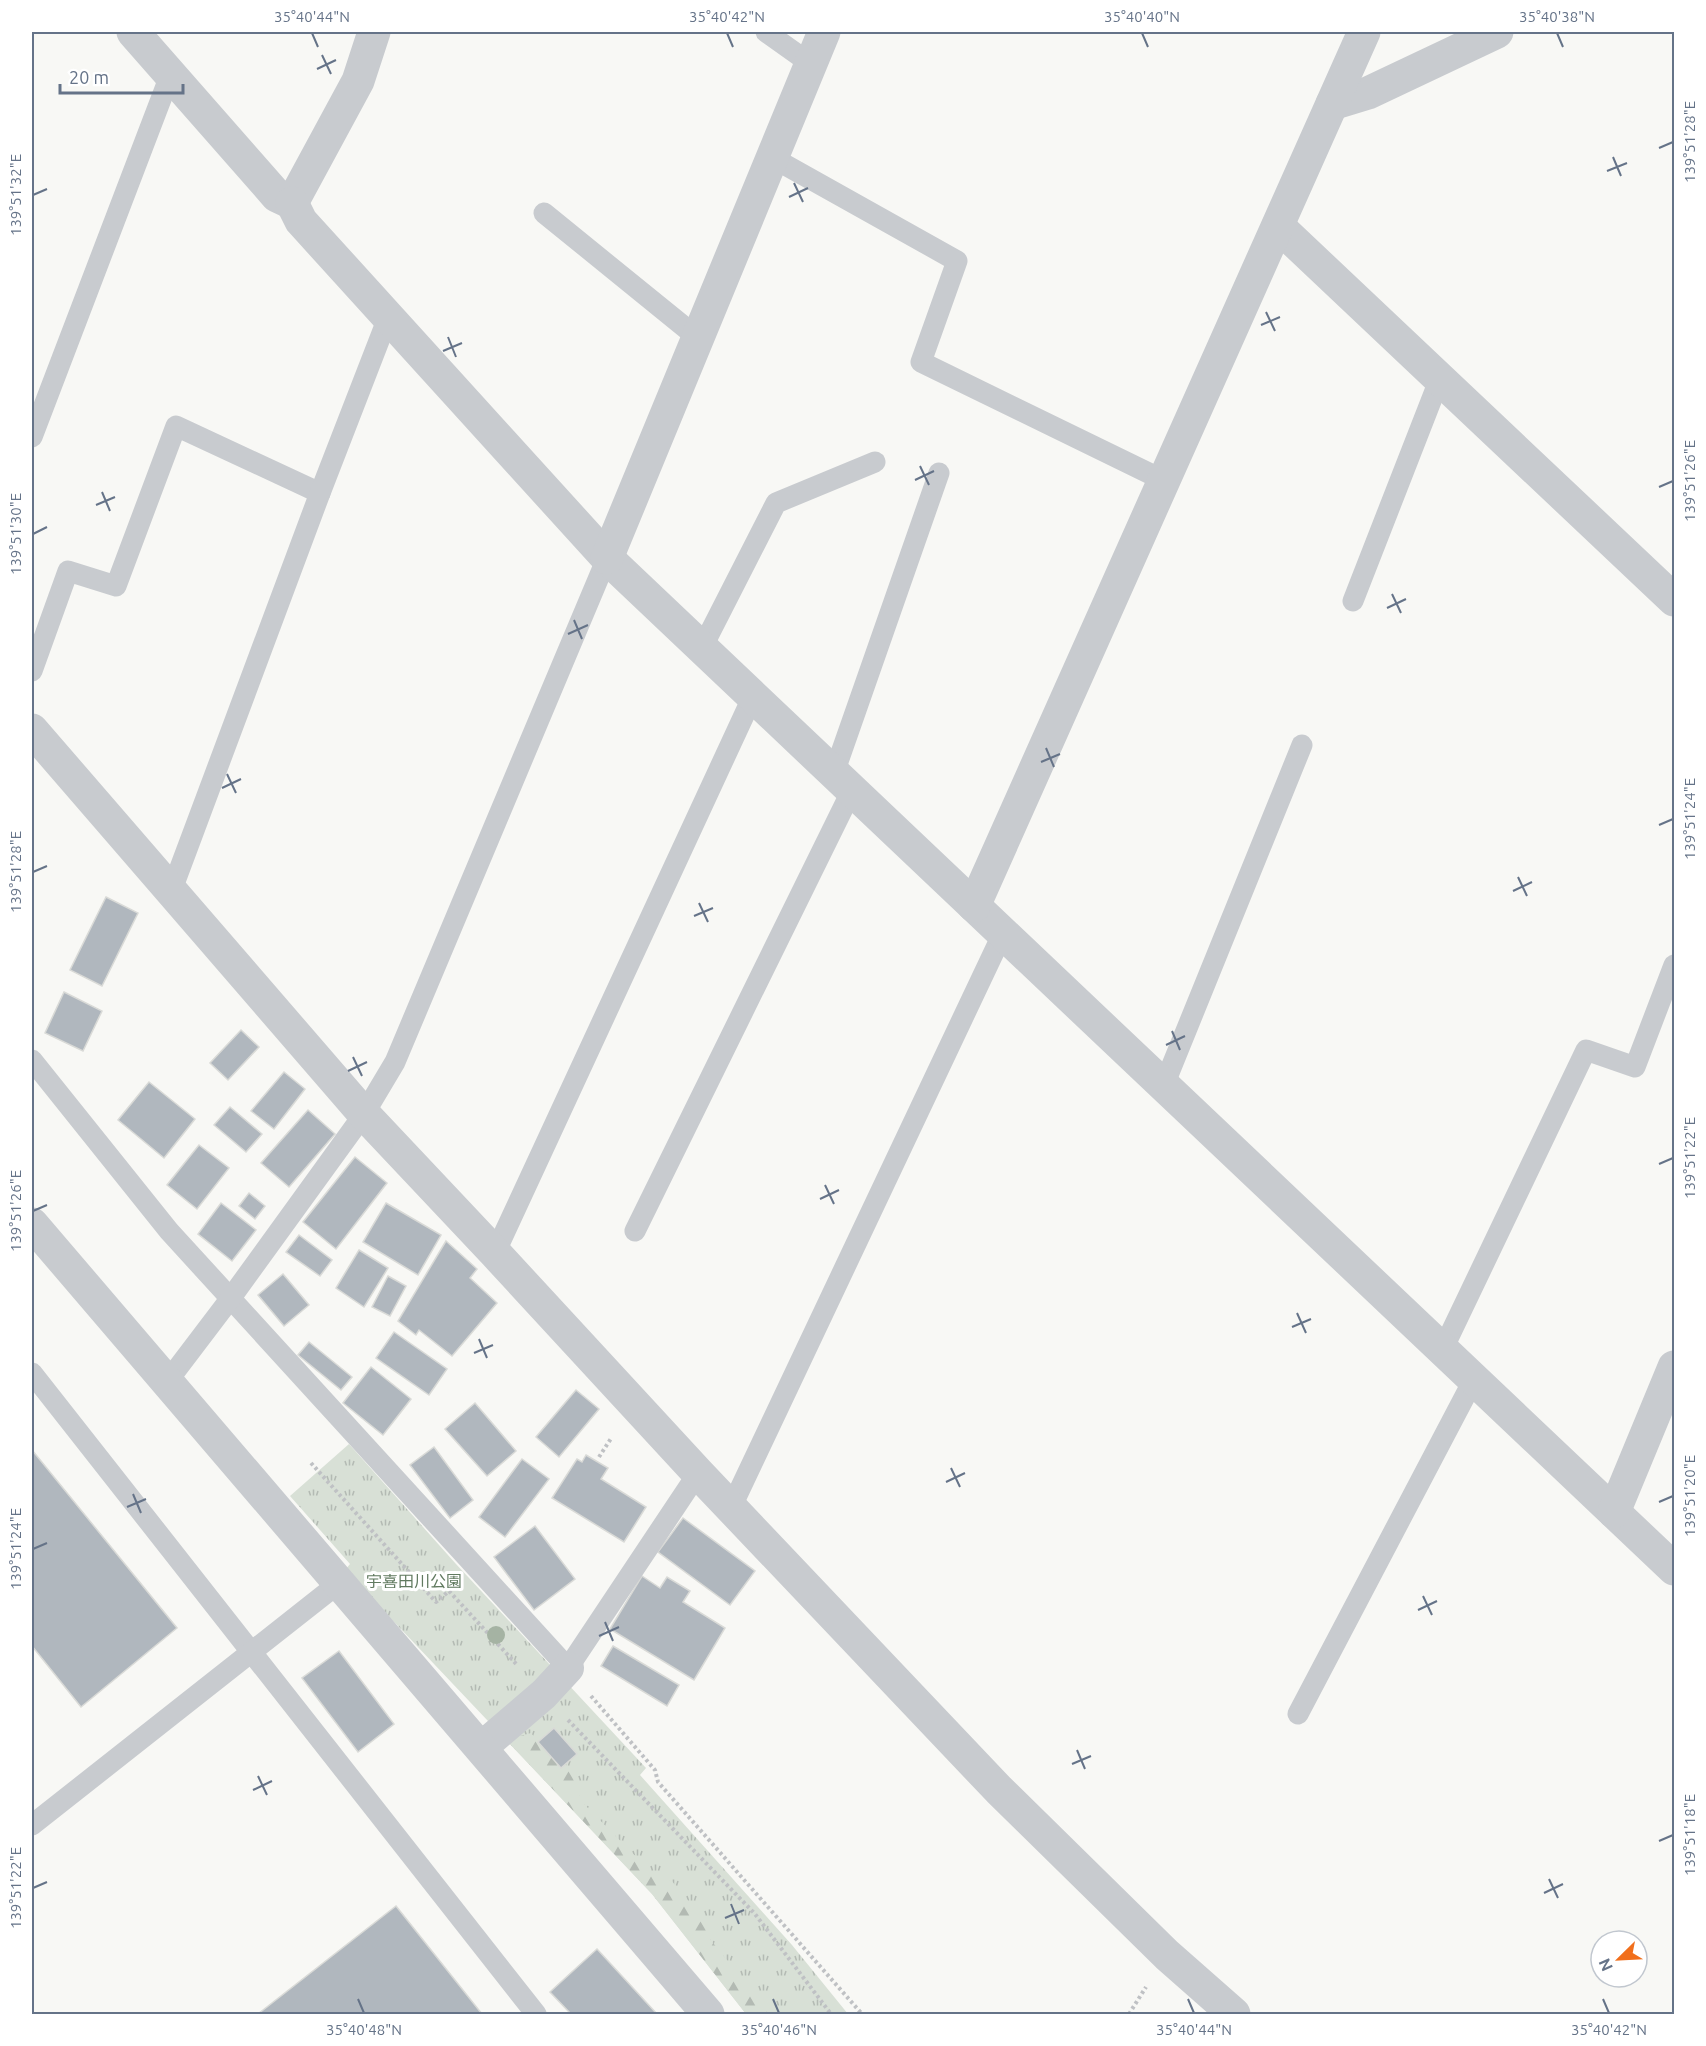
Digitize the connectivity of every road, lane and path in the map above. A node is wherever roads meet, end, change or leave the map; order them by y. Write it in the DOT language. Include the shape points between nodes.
graph roads {
  1 [pos="134,32"];
  2 [pos="374,32"];
  3 [pos="766,32"];
  4 [pos="824,32"];
  5 [pos="1362,32"];
  6 [pos="1497,32"];
  7 [pos="811,64"];
  8 [pos="171,73"];
  9 [pos="1332,104"];
  10 [pos="773,158"];
  11 [pos="292,203"];
  12 [pos="544,213"];
  13 [pos="1278,226"];
  14 [pos="388,315"];
  15 [pos="698,338"];
  16 [pos="1440,378"];
  17 [pos="32,437"];
  18 [pos="875,462"];
  19 [pos="939,473"];
  20 [pos="1166,481"];
  21 [pos="320,493"];
  22 [pos="607,558"];
  23 [pos="1674,600"];
  24 [pos="1353,601"];
  25 [pos="702,648"];
  26 [pos="32,671"];
  27 [pos="753,696"];
  28 [pos="32,730"];
  29 [pos="1302,745"];
  30 [pos="843,781"];
  31 [pos="171,892"];
  32 [pos="975,906"];
  33 [pos="1003,933"];
  34 [pos="1674,965"];
  35 [pos="32,1060"];
  36 [pos="1164,1085"];
  37 [pos="364,1114"];
  38 [pos="32,1224"];
  39 [pos="635,1231"];
  40 [pos="495,1252"];
  41 [pos="230,1299"];
  42 [pos="1443,1349"];
  43 [pos="1674,1367"];
  44 [pos="32,1373"];
  45 [pos="1474,1379"];
  46 [pos="166,1382"];
  47 [pos="311,1463"];
  48 [pos="698,1473"];
  49 [pos="731,1508"];
  50 [pos="1614,1512"];
  51 [pos="1674,1569"];
  52 [pos="339,1583"];
  53 [pos="251,1653"];
  54 [pos="567,1668"];
  55 [pos="544,1694"];
  56 [pos="1298,1714"];
  57 [pos="481,1748"];
  58 [pos="32,1825"];
  59 [pos="536,2014"];
  60 [pos="708,2014"];
  61 [pos="831,2014"];
  62 [pos="862,2014"];
  63 [pos="1234,2014"];
  1 -- 8 [label="street"];
  2 -- 11 [label="street" via="358,81"];
  3 -- 7 [label="lane"];
  4 -- 7 [label="street"];
  5 -- 9 [label="street"];
  6 -- 9 [label="street" via="1368,93"];
  7 -- 10 [label="street"];
  8 -- 11 [label="street" via="277,196"];
  8 -- 17 [label="lane"];
  9 -- 13 [label="street"];
  10 -- 15 [label="street"];
  10 -- 20 [label="lane" via="957,261 921,362"];
  11 -- 14 [label="street" via="301,221"];
  12 -- 15 [label="lane"];
  13 -- 16 [label="street"];
  13 -- 20 [label="street"];
  14 -- 21 [label="lane"];
  14 -- 22 [label="street"];
  15 -- 22 [label="street"];
  16 -- 23 [label="street"];
  16 -- 24 [label="lane"];
  18 -- 25 [label="lane" via="776,503"];
  19 -- 30 [label="lane"];
  20 -- 32 [label="street"];
  21 -- 26 [label="lane" via="176,426 116,586 68,571"];
  21 -- 31 [label="lane"];
  22 -- 25 [label="street"];
  22 -- 37 [label="lane" via="395,1062"];
  25 -- 27 [label="street"];
  27 -- 30 [label="street"];
  27 -- 40 [label="lane"];
  28 -- 31 [label="street"];
  29 -- 36 [label="lane"];
  30 -- 32 [label="street"];
  30 -- 39 [label="lane"];
  31 -- 37 [label="street"];
  32 -- 33 [label="street"];
  33 -- 36 [label="street"];
  33 -- 49 [label="lane"];
  34 -- 42 [label="lane" via="1635,1067 1586,1050"];
  35 -- 41 [label="lane"];
  36 -- 42 [label="street"];
  37 -- 40 [label="street"];
  37 -- 41 [label="lane"];
  38 -- 46 [label="street"];
  40 -- 48 [label="street"];
  41 -- 46 [label="lane"];
  41 -- 54 [label="lane"];
  42 -- 45 [label="street"];
  43 -- 50 [label="street"];
  44 -- 53 [label="lane"];
  45 -- 50 [label="street"];
  45 -- 56 [label="lane"];
  46 -- 52 [label="street"];
  47 -- 55 [label="path" via="436,1602 449,1591"];
  48 -- 49 [label="street"];
  48 -- 54 [label="lane"];
  49 -- 63 [label="street" via="999,1790 1167,1955"];
  50 -- 51 [label="street"];
  52 -- 53 [label="lane"];
  52 -- 57 [label="street"];
  53 -- 58 [label="lane"];
  53 -- 59 [label="lane"];
  54 -- 55 [label="street"];
  54 -- 62 [label="path" via="654,1770 658,1782"];
  55 -- 57 [label="street"];
  55 -- 61 [label="path" via="755,1914"];
  57 -- 60 [label="street"];
}
